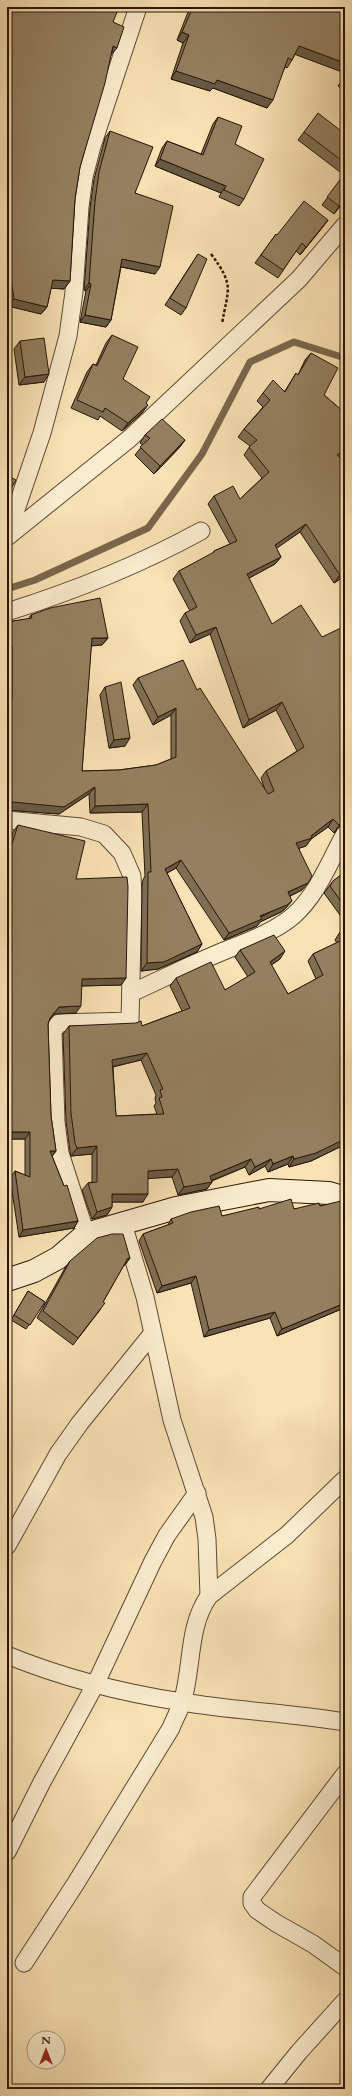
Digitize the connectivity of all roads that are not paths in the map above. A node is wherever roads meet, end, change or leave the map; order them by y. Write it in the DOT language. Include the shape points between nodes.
graph roads {
  1 [pos="138,7"];
  2 [pos="345,226"];
  3 [pos="201,531"];
  4 [pos="7,537"];
  5 [pos="7,612"];
  6 [pos="7,820"];
  7 [pos="345,834"];
  8 [pos="131,993"];
  9 [pos="345,1198"];
  10 [pos="123,1224"];
  11 [pos="86,1234"];
  12 [pos="7,1280"];
  13 [pos="152,1334"];
  14 [pos="345,1479"];
  15 [pos="197,1493"];
  16 [pos="7,1546"];
  17 [pos="209,1596"];
  18 [pos="7,1655"];
  19 [pos="95,1685"];
  20 [pos="182,1702"];
  21 [pos="345,1722"];
  22 [pos="345,1774"];
  23 [pos="7,1852"];
  24 [pos="24,1963"];
  25 [pos="345,1967"];
  26 [pos="345,2001"];
  27 [pos="269,2089"];
  1 -- 4 [label="street" via="84,177 68,336 42,434"];
  2 -- 4 [label="street" via="299,279 124,444"];
  3 -- 5 [label="street" via="157,555"];
  6 -- 8 [label="street" via="81,827 104,834 122,853 132,876"];
  7 -- 8 [label="street" via="322,880 293,916 253,940 211,956"];
  8 -- 11 [label="street" via="130,1021 59,1024 53,1031 56,1122 60,1153"];
  9 -- 10 [label="street" via="329,1194 269,1190 176,1208"];
  10 -- 11 [label="street"];
  10 -- 13 [label="street" via="145,1297"];
  11 -- 12 [label="street" via="58,1258 34,1271"];
  13 -- 15 [label="street" via="172,1420"];
  13 -- 16 [label="street" via="58,1454"];
  14 -- 17 [label="street" via="287,1535"];
  15 -- 17 [label="street" via="207,1539"];
  15 -- 19 [label="street" via="167,1535 153,1561"];
  17 -- 20 [label="street" via="201,1606 196,1622"];
  18 -- 19 [label="street"];
  19 -- 20 [label="street"];
  19 -- 23 [label="street"];
  20 -- 21 [label="street"];
  20 -- 24 [label="street" via="153,1758"];
  22 -- 25 [label="street" via="258,1888 252,1897 252,1903 270,1919 313,1944"];
  26 -- 27 [label="street"];
}
